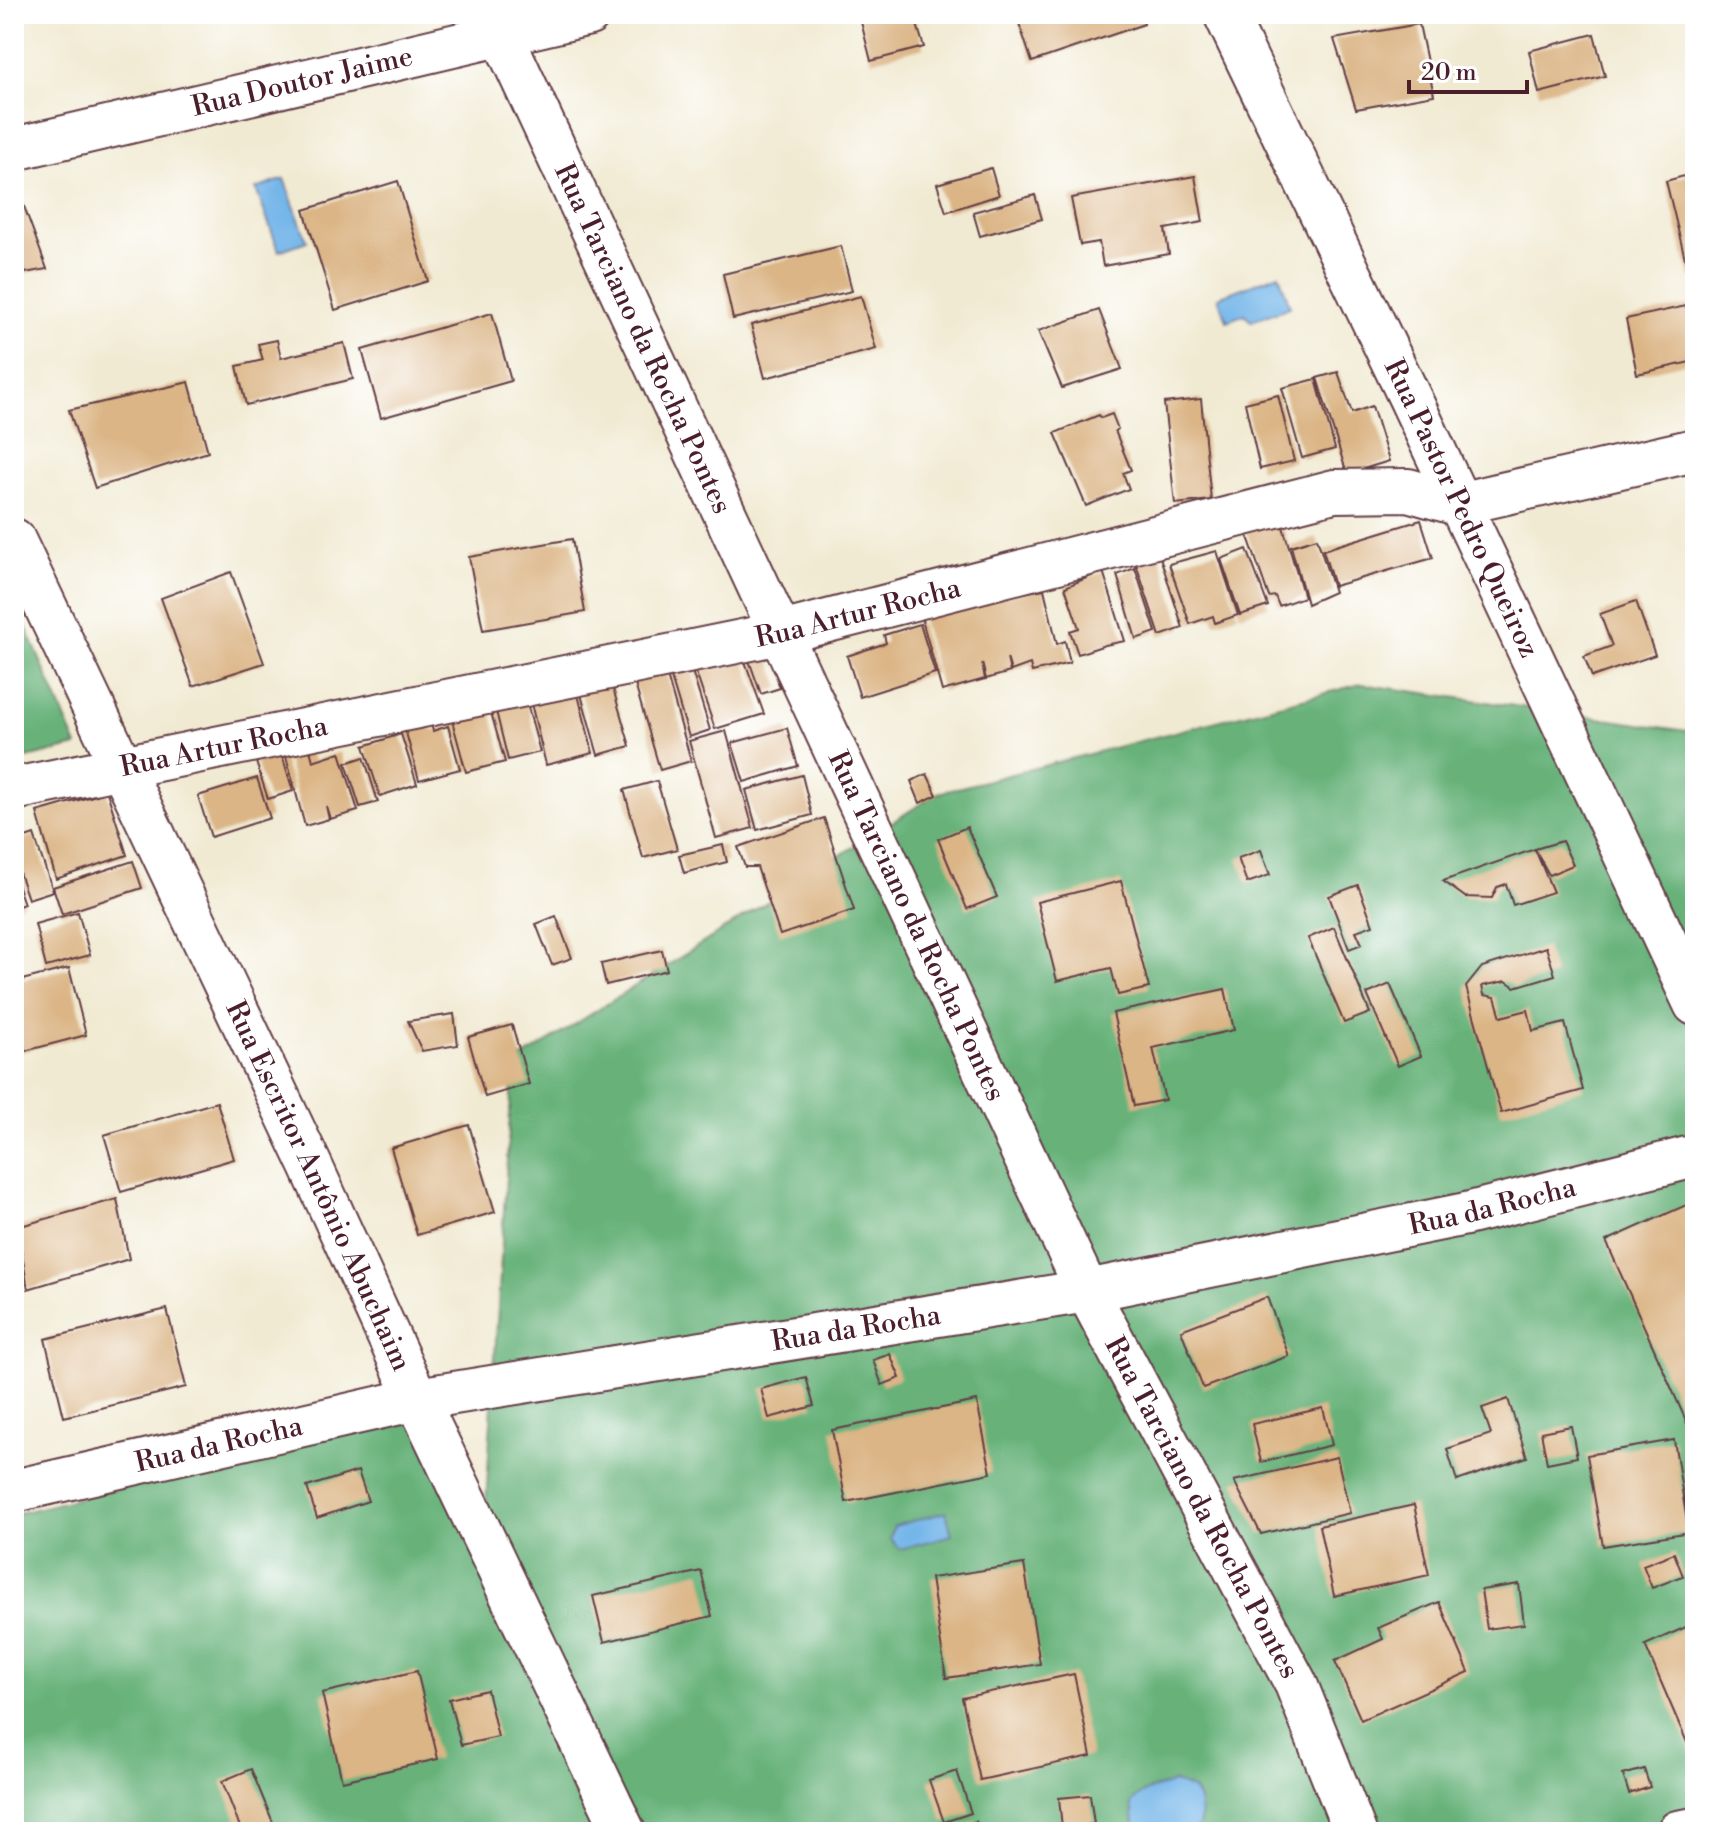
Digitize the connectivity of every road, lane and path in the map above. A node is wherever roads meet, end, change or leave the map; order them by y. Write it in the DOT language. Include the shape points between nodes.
graph roads {
  1 [pos="589,14"];
  2 [pos="1225,14"];
  3 [pos="496,24"];
  4 [pos="14,149"];
  5 [pos="1695,450"];
  6 [pos="1458,504"];
  7 [pos="14,540"];
  8 [pos="781,633"];
  9 [pos="119,767"];
  10 [pos="14,789"];
  11 [pos="1695,1004"];
  12 [pos="1695,1156"];
  13 [pos="1087,1291"];
  14 [pos="417,1399"];
  15 [pos="14,1491"];
  16 [pos="1695,1829"];
  17 [pos="624,1832"];
  18 [pos="1355,1832"];
  19 [pos="1678,1832"];
  1 -- 3 [label="street, Rua Doutor Jaime"];
  2 -- 6 [label="street, Rua Pastor Pedro Queiroz"];
  3 -- 4 [label="street, Rua Doutor Jaime"];
  3 -- 8 [label="street, Rua Tarciano da Rocha Pontes"];
  5 -- 6 [label="street, Rua Artur Rocha"];
  6 -- 8 [label="street, Rua Artur Rocha" via="1408,490 1334,491"];
  6 -- 11 [label="street, Rua Pastor Pedro Queiroz"];
  7 -- 9 [label="street, Rua Escritor Antônio Abuchaim"];
  8 -- 9 [label="street, Rua Artur Rocha"];
  8 -- 13 [label="street, Rua Tarciano da Rocha Pontes"];
  9 -- 10 [label="street, Rua Artur Rocha"];
  9 -- 14 [label="street, Rua Escritor Antônio Abuchaim"];
  12 -- 13 [label="street, Rua da Rocha" via="1466,1214"];
  13 -- 14 [label="street, Rua da Rocha"];
  13 -- 18 [label="street, Rua Tarciano da Rocha Pontes" via="1296,1684"];
  14 -- 15 [label="street, Rua da Rocha"];
  14 -- 17 [label="street, Rua Escritor Antônio Abuchaim"];
  16 -- 19 [label="street"];
}
